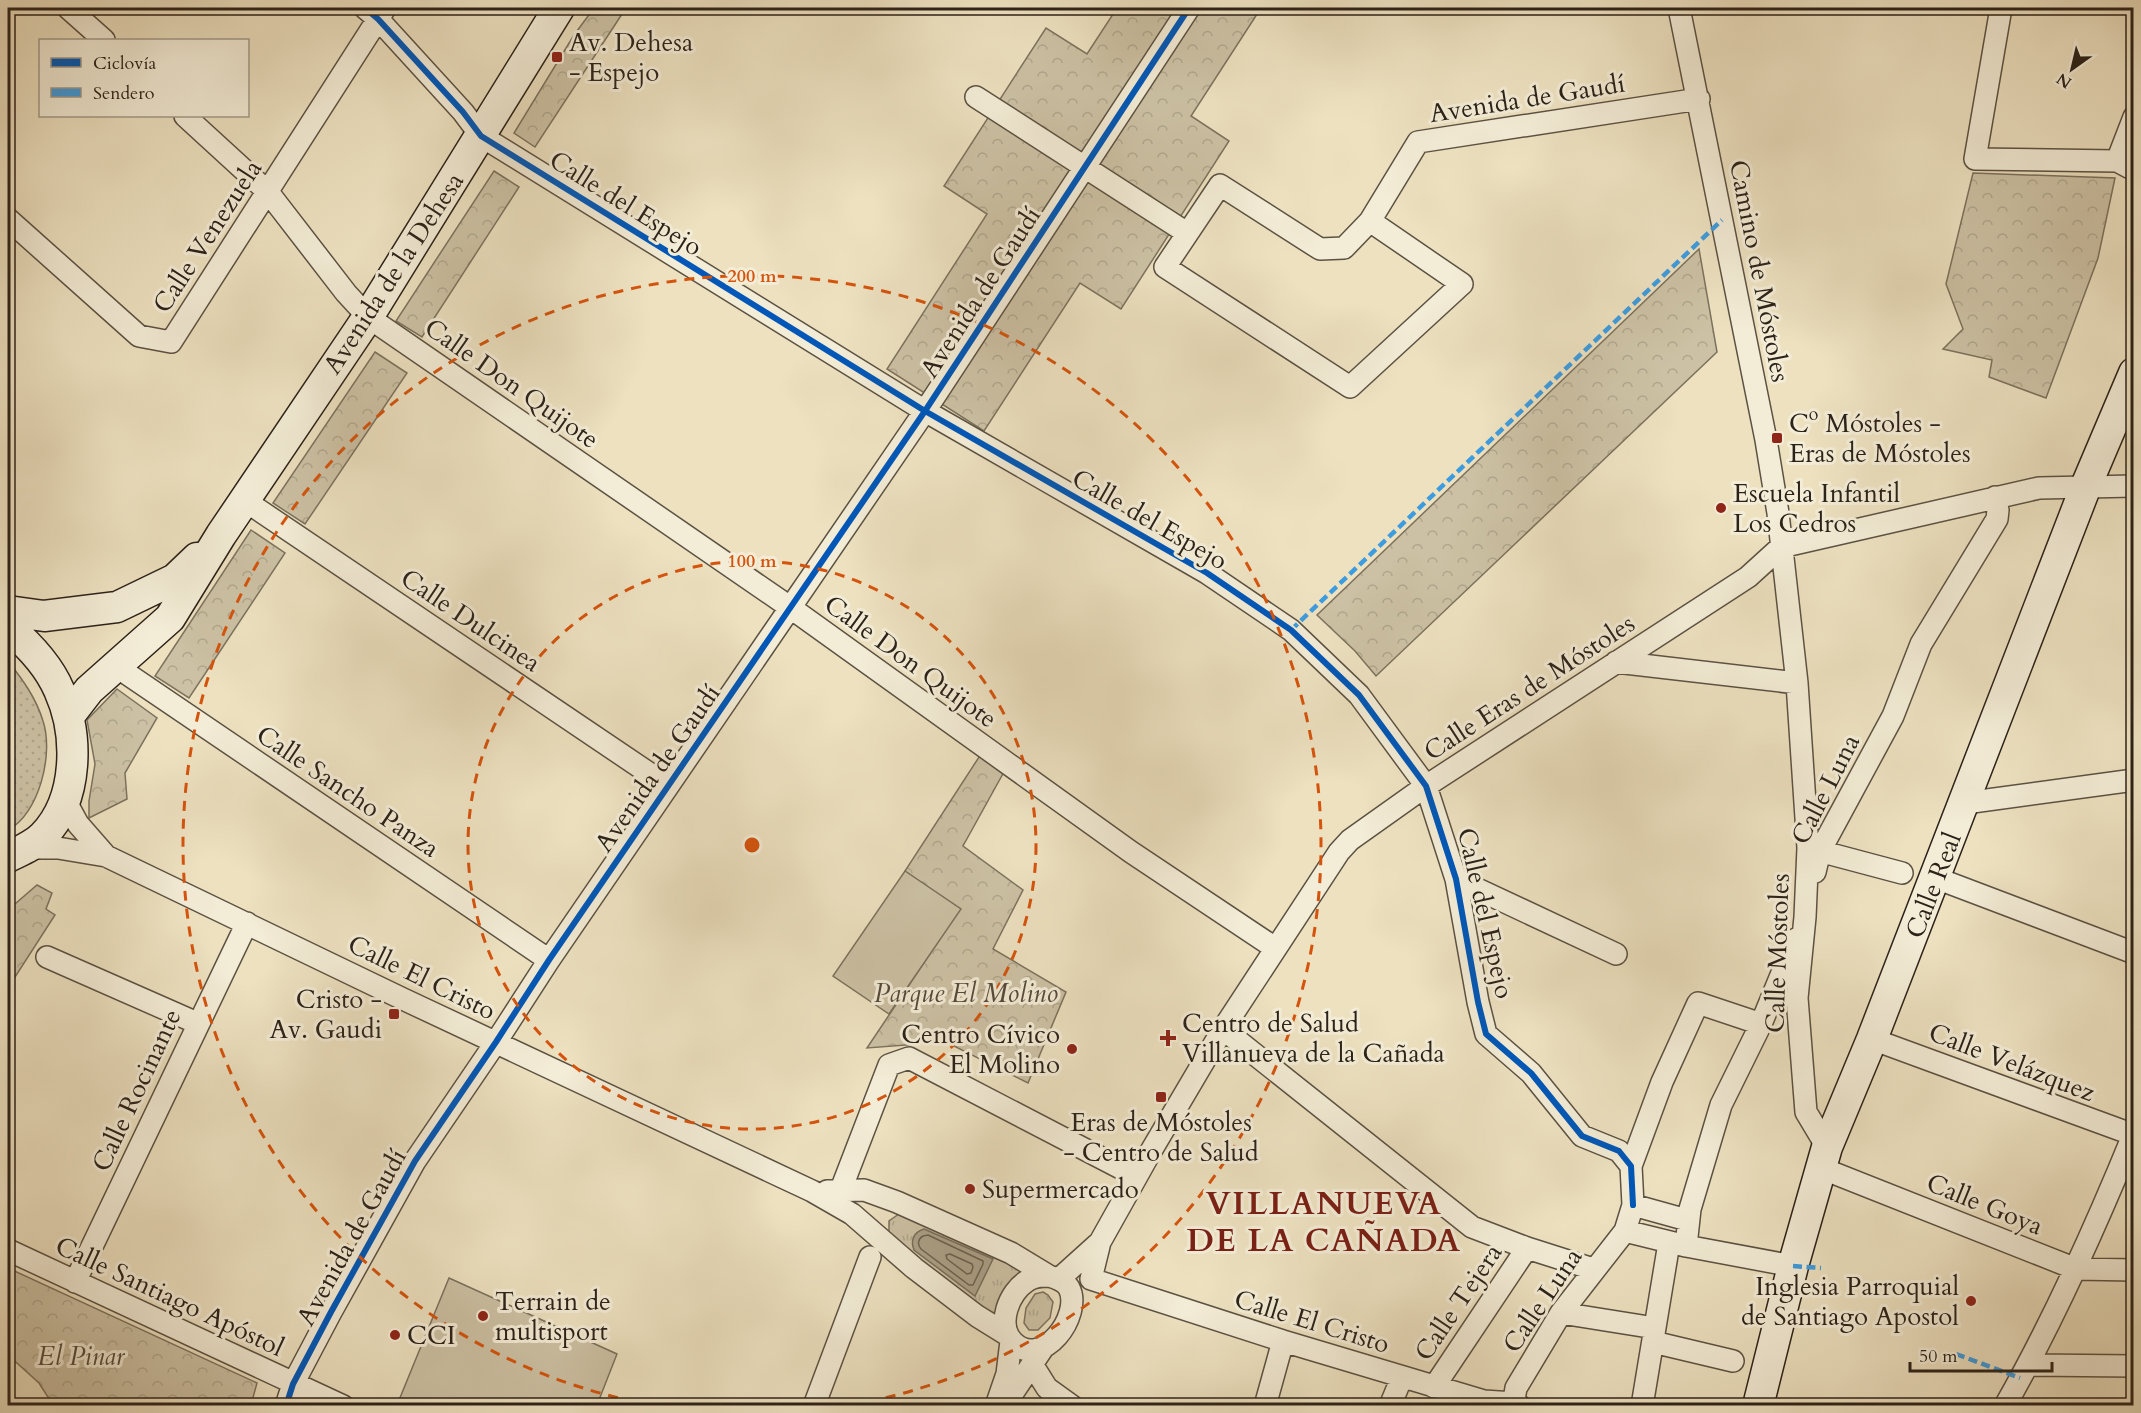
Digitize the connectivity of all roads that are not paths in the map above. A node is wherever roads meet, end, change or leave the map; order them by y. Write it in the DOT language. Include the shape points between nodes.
graph roads {
  1 [pos="68,8"];
  2 [pos="560,8"];
  3 [pos="1190,8"];
  4 [pos="1679,8"];
  5 [pos="2001,8"];
  6 [pos="376,11"];
  7 [pos="103,39"];
  8 [pos="976,97"];
  9 [pos="1699,99"];
  10 [pos="187,117"];
  11 [pos="2133,117"];
  12 [pos="481,136"];
  13 [pos="2125,165"];
  14 [pos="1085,168"];
  15 [pos="268,192"];
  16 [pos="8,219"];
  17 [pos="1370,221"];
  18 [pos="1187,232"];
  19 [pos="368,317"];
  20 [pos="2133,373"];
  21 [pos="925,411"];
  22 [pos="2086,486"];
  23 [pos="2133,486"];
  24 [pos="1995,497"];
  25 [pos="244,500"];
  26 [pos="221,535"];
  27 [pos="1780,547"];
  28 [pos="792,608"];
  29 [pos="8,611"];
  30 [pos="8,627"];
  31 [pos="1616,662"];
  32 [pos="117,667"];
  33 [pos="1797,683"];
  34 [pos="69,716"];
  35 [pos="2133,780"];
  36 [pos="669,786"];
  37 [pos="1426,786"];
  38 [pos="65,800"];
  39 [pos="1965,803"];
  40 [pos="1814,849"];
  41 [pos="18,852"];
  42 [pos="106,856"];
  43 [pos="1902,873"];
  44 [pos="1936,878"];
  45 [pos="1456,879"];
  46 [pos="1805,917"];
  47 [pos="247,923"];
  48 [pos="1275,948"];
  49 [pos="2133,953"];
  50 [pos="1616,954"];
  51 [pos="47,957"];
  52 [pos="549,960"];
  53 [pos="197,1023"];
  54 [pos="1761,1024"];
  55 [pos="1223,1029"];
  56 [pos="1872,1039"];
  57 [pos="496,1042"];
  58 [pos="2133,1135"];
  59 [pos="1824,1157"];
  60 [pos="1631,1166"];
  61 [pos="1136,1176"];
  62 [pos="812,1191"];
  63 [pos="840,1192"];
  64 [pos="897,1202"];
  65 [pos="1633,1205"];
  66 [pos="1688,1220"];
  67 [pos="871,1229"];
  68 [pos="1625,1231"];
  69 [pos="1100,1242"];
  70 [pos="1678,1244"];
  71 [pos="1527,1248"];
  72 [pos="8,1250"];
  73 [pos="870,1257"];
  74 [pos="1793,1266"];
  75 [pos="914,1268"];
  76 [pos="1593,1269"];
  77 [pos="2076,1269"];
  78 [pos="2133,1270"];
  79 [pos="1090,1279"];
  80 [pos="1059,1281"];
  81 [pos="75,1282"];
  82 [pos="1561,1313"];
  83 [pos="1654,1335"];
  84 [pos="1009,1337"];
  85 [pos="1282,1341"];
  86 [pos="1037,1356"];
  87 [pos="1733,1361"];
  88 [pos="2028,1365"];
  89 [pos="2133,1366"];
  90 [pos="1402,1377"];
  91 [pos="293,1384"];
  92 [pos="1434,1387"];
  93 [pos="1516,1405"];
  94 [pos="286,1406"];
  95 [pos="343,1406"];
  96 [pos="814,1406"];
  97 [pos="996,1406"];
  98 [pos="1004,1406"];
  99 [pos="1072,1406"];
  100 [pos="1265,1406"];
  101 [pos="1390,1406"];
  102 [pos="1642,1406"];
  103 [pos="1758,1406"];
  104 [pos="2005,1406"];
  1 -- 7 [label="street"];
  2 -- 12 [label="street, Avenida de la Dehesa"];
  3 -- 14 [label="street, Avenida de Gaudí"];
  4 -- 9 [label="street, Camino de Móstoles"];
  5 -- 13 [label="street" via="1975,159"];
  6 -- 12 [label="street"];
  6 -- 15 [label="street, Calle Venezuela"];
  8 -- 14 [label="street"];
  9 -- 17 [label="street, Avenida de Gaudí" via="1418,142"];
  9 -- 27 [label="street, Camino de Móstoles" via="1766,440"];
  10 -- 15 [label="street, Calle Don Quijote"];
  11 -- 13 [label="street"];
  12 -- 19 [label="street, Avenida de la Dehesa"];
  12 -- 21 [label="street, Calle del Espejo"];
  14 -- 18 [label="street"];
  14 -- 21 [label="street, Avenida de Gaudí"];
  15 -- 16 [label="street, Calle Venezuela" via="171,342 139,336"];
  15 -- 19 [label="street, Calle Don Quijote"];
  17 -- 18 [label="street, Avenida de Gaudí" via="1344,248 1320,249 1220,185"];
  17 -- 18 [label="street, Avenida de Gaudí" via="1462,284 1350,387 1165,267"];
  19 -- 25 [label="street, Avenida de la Dehesa"];
  19 -- 28 [label="street, Calle Don Quijote"];
  20 -- 22 [label="street, Calle Real"];
  21 -- 28 [label="street, Avenida de Gaudí"];
  21 -- 37 [label="street, Calle del Espejo" via="1207,573 1291,630 1359,694"];
  22 -- 23 [label="street"];
  22 -- 24 [label="street" via="2039,488"];
  22 -- 39 [label="street, Calle Real"];
  24 -- 27 [label="street"];
  24 -- 40 [label="street, Calle Luna" via="1997,519 1921,644 1893,716"];
  25 -- 26 [label="street, Avenida de la Dehesa"];
  25 -- 36 [label="street, Calle Dulcinea"];
  26 -- 29 [label="street, Avenida de la Dehesa" via="175,579 117,607 44,616"];
  26 -- 32 [label="street, Avenida de la Dehesa" via="170,618"];
  27 -- 31 [label="street, Calle Eras de Móstoles" via="1748,577"];
  27 -- 33 [label="street, Calle Móstoles"];
  28 -- 36 [label="street, Avenida de Gaudí"];
  28 -- 48 [label="street, Calle Don Quijote" via="1131,852"];
  30 -- 34 [label="street" via="28,644 47,669"];
  31 -- 33 [label="street"];
  31 -- 37 [label="street, Calle Eras de Móstoles"];
  32 -- 34 [label="street, Avenida de la Dehesa" via="89,690"];
  32 -- 52 [label="street, Calle Sancho Panza"];
  33 -- 40 [label="street, Calle Móstoles"];
  34 -- 38 [label="street" via="71,768"];
  35 -- 39 [label="street"];
  36 -- 52 [label="street, Avenida de Gaudí"];
  37 -- 45 [label="street, Calle del Espejo"];
  37 -- 48 [label="street, Calle Eras de Móstoles" via="1350,840"];
  38 -- 41 [label="street" via="43,836"];
  38 -- 42 [label="street, Calle El Cristo" via="78,824"];
  39 -- 44 [label="street, Calle Real"];
  40 -- 43 [label="street"];
  40 -- 46 [label="street, Calle Luna"];
  41 -- 42 [label="street, Calle El Cristo" via="58,848"];
  42 -- 47 [label="street, Calle El Cristo"];
  44 -- 49 [label="street"];
  44 -- 56 [label="street, Calle Real"];
  45 -- 50 [label="street"];
  45 -- 60 [label="street, Calle del Espejo" via="1486,1034 1531,1073 1582,1136 1619,1151"];
  46 -- 54 [label="street, Calle Luna"];
  46 -- 59 [label="street, Calle Móstoles" via="1797,998 1806,1112"];
  47 -- 53 [label="street, Calle Rocinante"];
  47 -- 57 [label="street, Calle El Cristo"];
  48 -- 55 [label="street, Calle Eras de Móstoles"];
  51 -- 53 [label="street"];
  52 -- 57 [label="street, Avenida de Gaudí"];
  53 -- 81 [label="street, Calle Rocinante"];
  54 -- 60 [label="street" via="1698,1003 1662,1082"];
  54 -- 66 [label="street, Calle Luna" via="1721,1106"];
  55 -- 61 [label="street, Calle Eras de Móstoles"];
  55 -- 71 [label="street" via="1472,1227"];
  56 -- 58 [label="street, Calle Velázquez"];
  56 -- 59 [label="street, Calle Real"];
  57 -- 62 [label="street, Calle El Cristo"];
  57 -- 91 [label="street, Avenida de Gaudí" via="415,1161"];
  58 -- 77 [label="street"];
  59 -- 74 [label="street, Calle Real"];
  59 -- 77 [label="street, Calle Goya"];
  60 -- 65 [label="street"];
  61 -- 63 [label="street" via="909,1058 889,1065"];
  61 -- 69 [label="street, Calle Eras de Móstoles"];
  62 -- 63 [label="street, Calle El Cristo"];
  62 -- 67 [label="street, Calle El Cristo"];
  63 -- 64 [label="street, Calle El Cristo" via="864,1190"];
  64 -- 67 [label="street" via="880,1210"];
  64 -- 80 [label="street, Calle El Cristo" via="1011,1253"];
  65 -- 66 [label="street"];
  65 -- 68 [label="street"];
  66 -- 70 [label="street, Calle Luna"];
  67 -- 73 [label="street"];
  67 -- 75 [label="street, Calle El Cristo"];
  68 -- 70 [label="street"];
  68 -- 76 [label="street, Calle Luna"];
  69 -- 79 [label="street, Calle Eras de Móstoles"];
  69 -- 80 [label="street, Calle Eras de Móstoles"];
  70 -- 74 [label="street"];
  70 -- 83 [label="street, Calle Luna"];
  71 -- 76 [label="street"];
  71 -- 92 [label="street, Calle Tejera"];
  72 -- 81 [label="street, Calle Santiago Apóstol"];
  73 -- 75 [label="street"];
  73 -- 96 [label="street"];
  74 -- 103 [label="street, Calle Real"];
  75 -- 84 [label="street, Calle El Cristo"];
  76 -- 82 [label="street, Calle Luna"];
  77 -- 78 [label="street, Calle Goya"];
  77 -- 88 [label="street"];
  79 -- 80 [label="street"];
  79 -- 85 [label="street, Calle El Cristo"];
  80 -- 84 [label="street" via="1037,1276 1020,1287 1005,1319"];
  80 -- 86 [label="street" via="1070,1294 1069,1315 1058,1334"];
  81 -- 91 [label="street, Calle Santiago Apóstol"];
  82 -- 83 [label="street"];
  82 -- 93 [label="street, Calle Luna" via="1516,1388"];
  83 -- 87 [label="street"];
  83 -- 102 [label="street, Calle Luna"];
  84 -- 86 [label="street" via="1026,1349 1035,1350"];
  84 -- 97 [label="street" via="1007,1374"];
  85 -- 90 [label="street, Calle El Cristo"];
  85 -- 100 [label="street"];
  86 -- 98 [label="street"];
  86 -- 99 [label="street" via="1047,1388"];
  88 -- 89 [label="street"];
  88 -- 104 [label="street"];
  90 -- 92 [label="street, Calle El Cristo"];
  90 -- 101 [label="street"];
  91 -- 94 [label="street, Avenida de Gaudí"];
  91 -- 95 [label="street, Calle Santiago Apóstol"];
  92 -- 93 [label="street, Calle El Cristo"];
}
